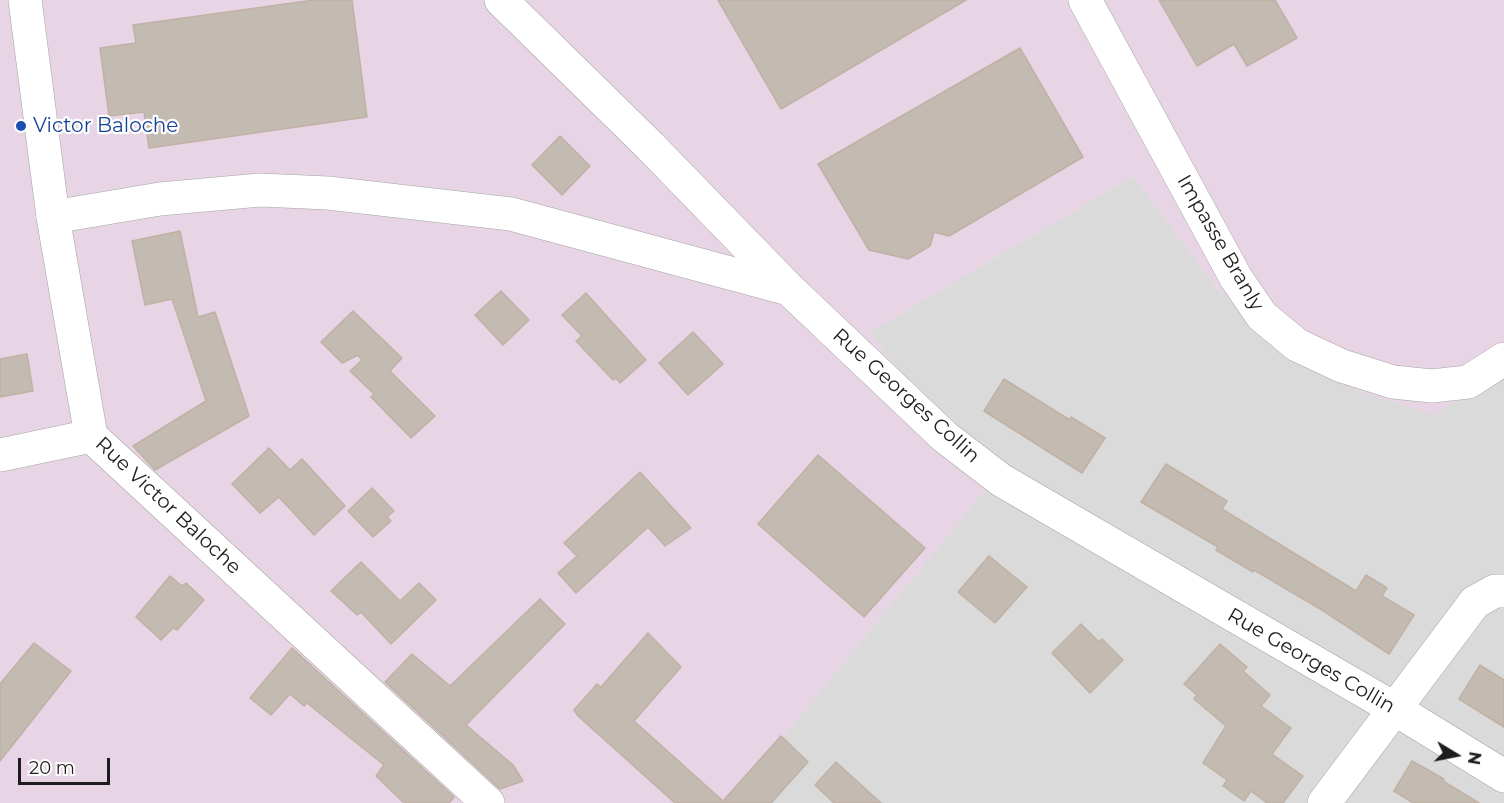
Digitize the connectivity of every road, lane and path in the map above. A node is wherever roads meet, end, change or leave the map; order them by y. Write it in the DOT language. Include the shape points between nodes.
graph roads {
  1 [pos="25,0"];
  2 [pos="501,0"];
  3 [pos="1086,0"];
  4 [pos="53,217"];
  5 [pos="789,289"];
  6 [pos="1504,359"];
  7 [pos="92,436"];
  8 [pos="0,455"];
  9 [pos="1504,591"];
  10 [pos="1395,709"];
  11 [pos="1504,777"];
  12 [pos="488,803"];
  13 [pos="1324,803"];
  1 -- 4 [label="street, Rue Victor Baloche"];
  2 -- 5 [label="street, Rue Georges Collin"];
  3 -- 6 [label="street, Impasse Branly" via="1236,278 1262,316 1297,345 1342,366 1393,382 1432,386 1468,382"];
  4 -- 5 [label="street" via="160,199 249,191 328,193 511,214"];
  4 -- 7 [label="street, Rue Victor Baloche"];
  5 -- 10 [label="street, Rue Georges Collin" via="945,437 1001,480"];
  7 -- 8 [label="street"];
  7 -- 12 [label="street, Rue Victor Baloche"];
  9 -- 10 [label="street" via="1495,591 1475,602"];
  10 -- 11 [label="street, Rue Georges Collin"];
  10 -- 13 [label="street"];
}
